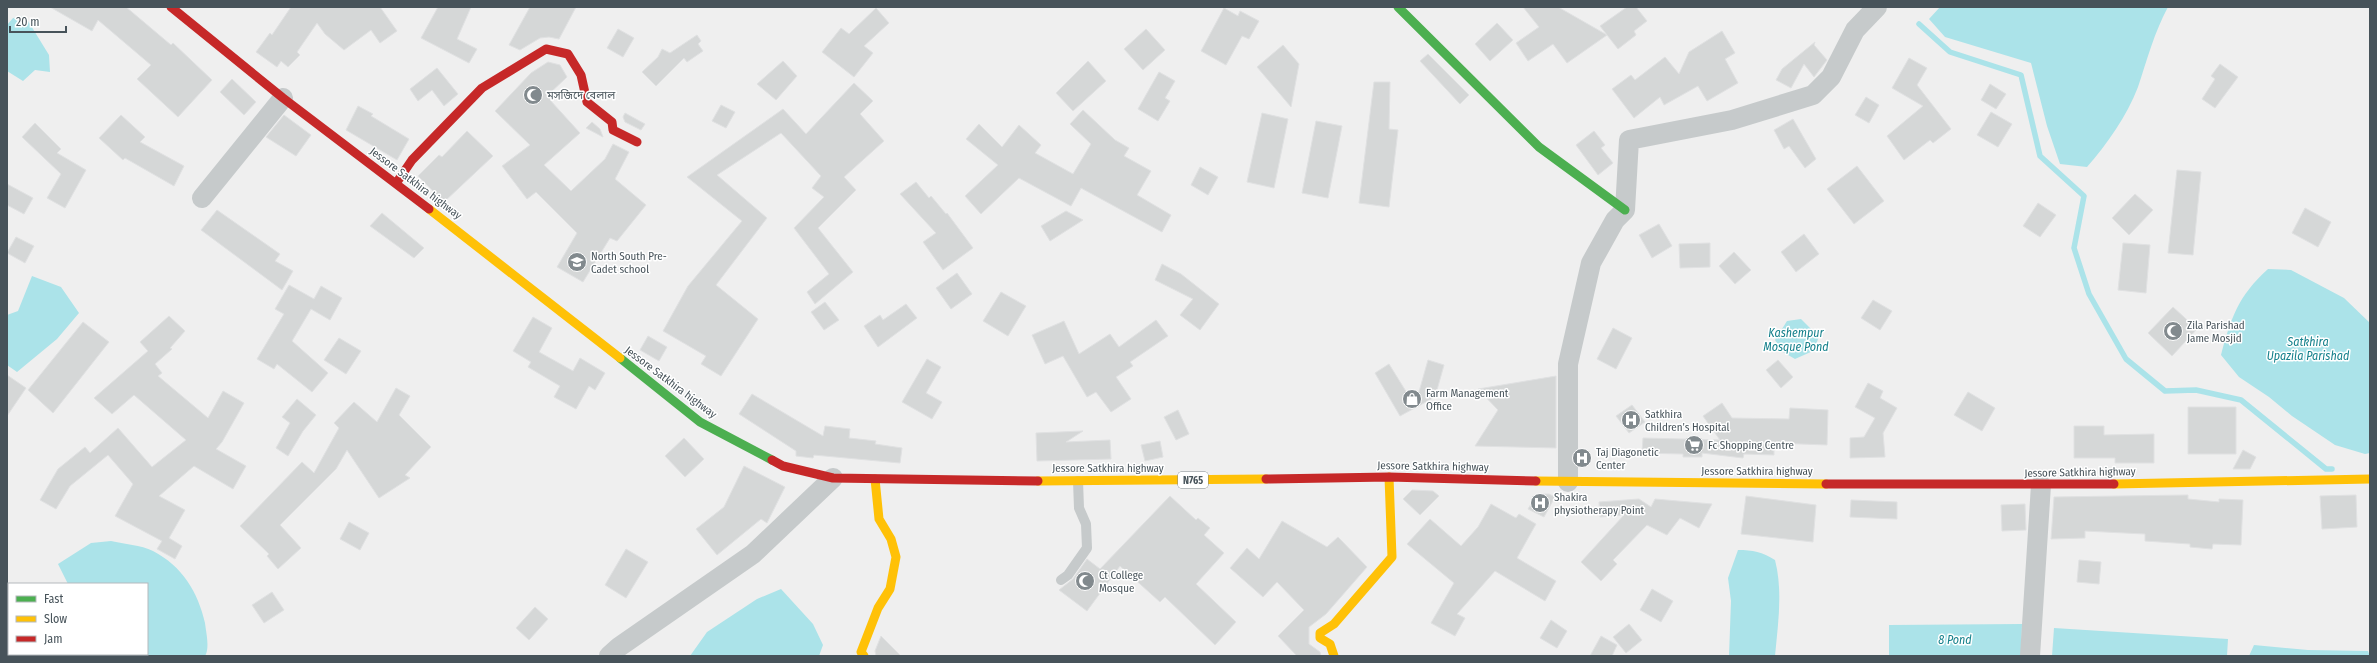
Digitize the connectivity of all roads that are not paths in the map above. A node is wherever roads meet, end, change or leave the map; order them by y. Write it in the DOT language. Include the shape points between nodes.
graph roads {
  1 [pos="171,7"];
  2 [pos="1398,7"];
  3 [pos="1877,7"];
  4 [pos="283,98"];
  5 [pos="637,142"];
  6 [pos="397,182"];
  7 [pos="202,198"];
  8 [pos="1625,210"];
  9 [pos="1389,477"];
  10 [pos="833,478"];
  11 [pos="875,479"];
  12 [pos="2370,480"];
  13 [pos="1078,481"];
  14 [pos="1568,482"];
  15 [pos="2041,485"];
  16 [pos="1061,580"];
  17 [pos="609,656"];
  18 [pos="864,656"];
  19 [pos="1334,656"];
  20 [pos="2030,656"];
  1 -- 4 [label="main road, Jessore Satkhira highway / N765"];
  2 -- 8 [label="main road" via="1539,147"];
  3 -- 8 [label="street" via="1855,30 1831,77 1813,95 1732,120 1629,140"];
  4 -- 6 [label="main road, Jessore Satkhira highway / N765"];
  4 -- 7 [label="street"];
  5 -- 6 [label="main road" via="614,130 612,122 587,102 581,75 568,54 546,49 482,88 412,160"];
  6 -- 10 [label="main road, Jessore Satkhira highway / N765" via="700,422 783,466"];
  8 -- 14 [label="street" via="1615,220 1591,263 1568,364"];
  9 -- 13 [label="main road, Jessore Satkhira highway / N765"];
  9 -- 14 [label="main road, Jessore Satkhira highway / N765"];
  9 -- 19 [label="main road" via="1392,557 1334,624 1320,633 1320,638 1330,644"];
  10 -- 11 [label="main road, Jessore Satkhira highway / N765"];
  10 -- 17 [label="street" via="753,554"];
  11 -- 13 [label="main road, Jessore Satkhira highway / N765"];
  11 -- 18 [label="main road" via="879,519 891,539 896,556 890,589 878,608 865,638 861,652"];
  12 -- 15 [label="main road, Jessore Satkhira highway / N765"];
  13 -- 16 [label="lane" via="1079,508 1086,524 1087,548 1068,575"];
  14 -- 15 [label="main road, Jessore Satkhira highway / N765"];
  15 -- 20 [label="street"];
}
